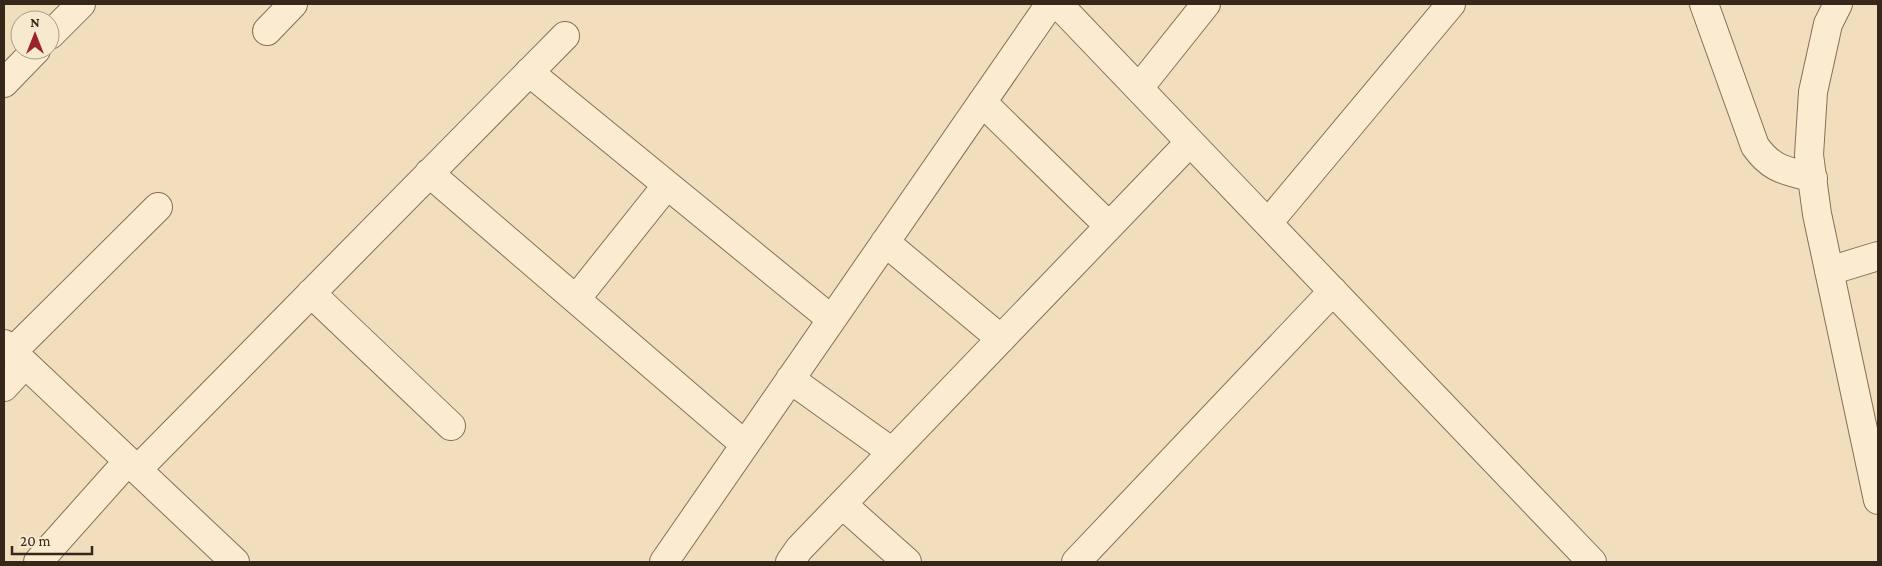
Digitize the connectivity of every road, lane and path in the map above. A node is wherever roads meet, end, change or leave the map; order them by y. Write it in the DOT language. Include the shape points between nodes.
graph roads {
  1 [pos="81,4"];
  2 [pos="293,4"];
  3 [pos="1206,4"];
  4 [pos="1451,4"];
  5 [pos="1704,4"];
  6 [pos="1838,4"];
  7 [pos="1064,7"];
  8 [pos="60,25"];
  9 [pos="267,31"];
  10 [pos="565,36"];
  11 [pos="26,60"];
  12 [pos="529,72"];
  13 [pos="4,83"];
  14 [pos="1139,88"];
  15 [pos="982,102"];
  16 [pos="1190,142"];
  17 [pos="429,173"];
  18 [pos="1812,178"];
  19 [pos="667,185"];
  20 [pos="158,207"];
  21 [pos="1268,223"];
  22 [pos="1109,226"];
  23 [pos="885,242"];
  24 [pos="1878,256"];
  25 [pos="1829,271"];
  26 [pos="1333,291"];
  27 [pos="311,293"];
  28 [pos="576,299"];
  29 [pos="831,319"];
  30 [pos="1000,339"];
  31 [pos="13,353"];
  32 [pos="790,379"];
  33 [pos="4,388"];
  34 [pos="451,426"];
  35 [pos="744,444"];
  36 [pos="892,452"];
  37 [pos="132,465"];
  38 [pos="1878,500"];
  39 [pos="842,504"];
  40 [pos="38,562"];
  41 [pos="235,562"];
  42 [pos="664,562"];
  43 [pos="790,562"];
  44 [pos="907,562"];
  45 [pos="1076,562"];
  46 [pos="1592,562"];
  1 -- 8 [label="street"];
  2 -- 9 [label="street"];
  3 -- 14 [label="street"];
  4 -- 21 [label="street"];
  5 -- 18 [label="street" via="1755,146 1764,159 1776,167"];
  6 -- 18 [label="street" via="1828,24 1812,92 1809,155"];
  7 -- 14 [label="street"];
  7 -- 15 [label="street"];
  10 -- 12 [label="street"];
  11 -- 13 [label="street"];
  12 -- 17 [label="street"];
  12 -- 19 [label="street"];
  14 -- 16 [label="street"];
  15 -- 22 [label="street"];
  15 -- 23 [label="street"];
  16 -- 21 [label="street"];
  16 -- 22 [label="street"];
  17 -- 27 [label="street"];
  17 -- 28 [label="street"];
  18 -- 25 [label="street"];
  19 -- 28 [label="street"];
  19 -- 29 [label="street"];
  20 -- 31 [label="street"];
  21 -- 26 [label="street"];
  22 -- 30 [label="street"];
  23 -- 29 [label="street"];
  23 -- 30 [label="street"];
  24 -- 25 [label="street"];
  25 -- 38 [label="street"];
  26 -- 45 [label="street"];
  26 -- 46 [label="street"];
  27 -- 34 [label="street"];
  27 -- 37 [label="street"];
  28 -- 35 [label="street"];
  29 -- 32 [label="street"];
  30 -- 36 [label="street"];
  31 -- 33 [label="street"];
  31 -- 37 [label="street"];
  32 -- 35 [label="street"];
  32 -- 36 [label="street"];
  35 -- 42 [label="street"];
  36 -- 39 [label="street"];
  37 -- 40 [label="street"];
  37 -- 41 [label="street"];
  39 -- 43 [label="street"];
  39 -- 44 [label="street"];
}
